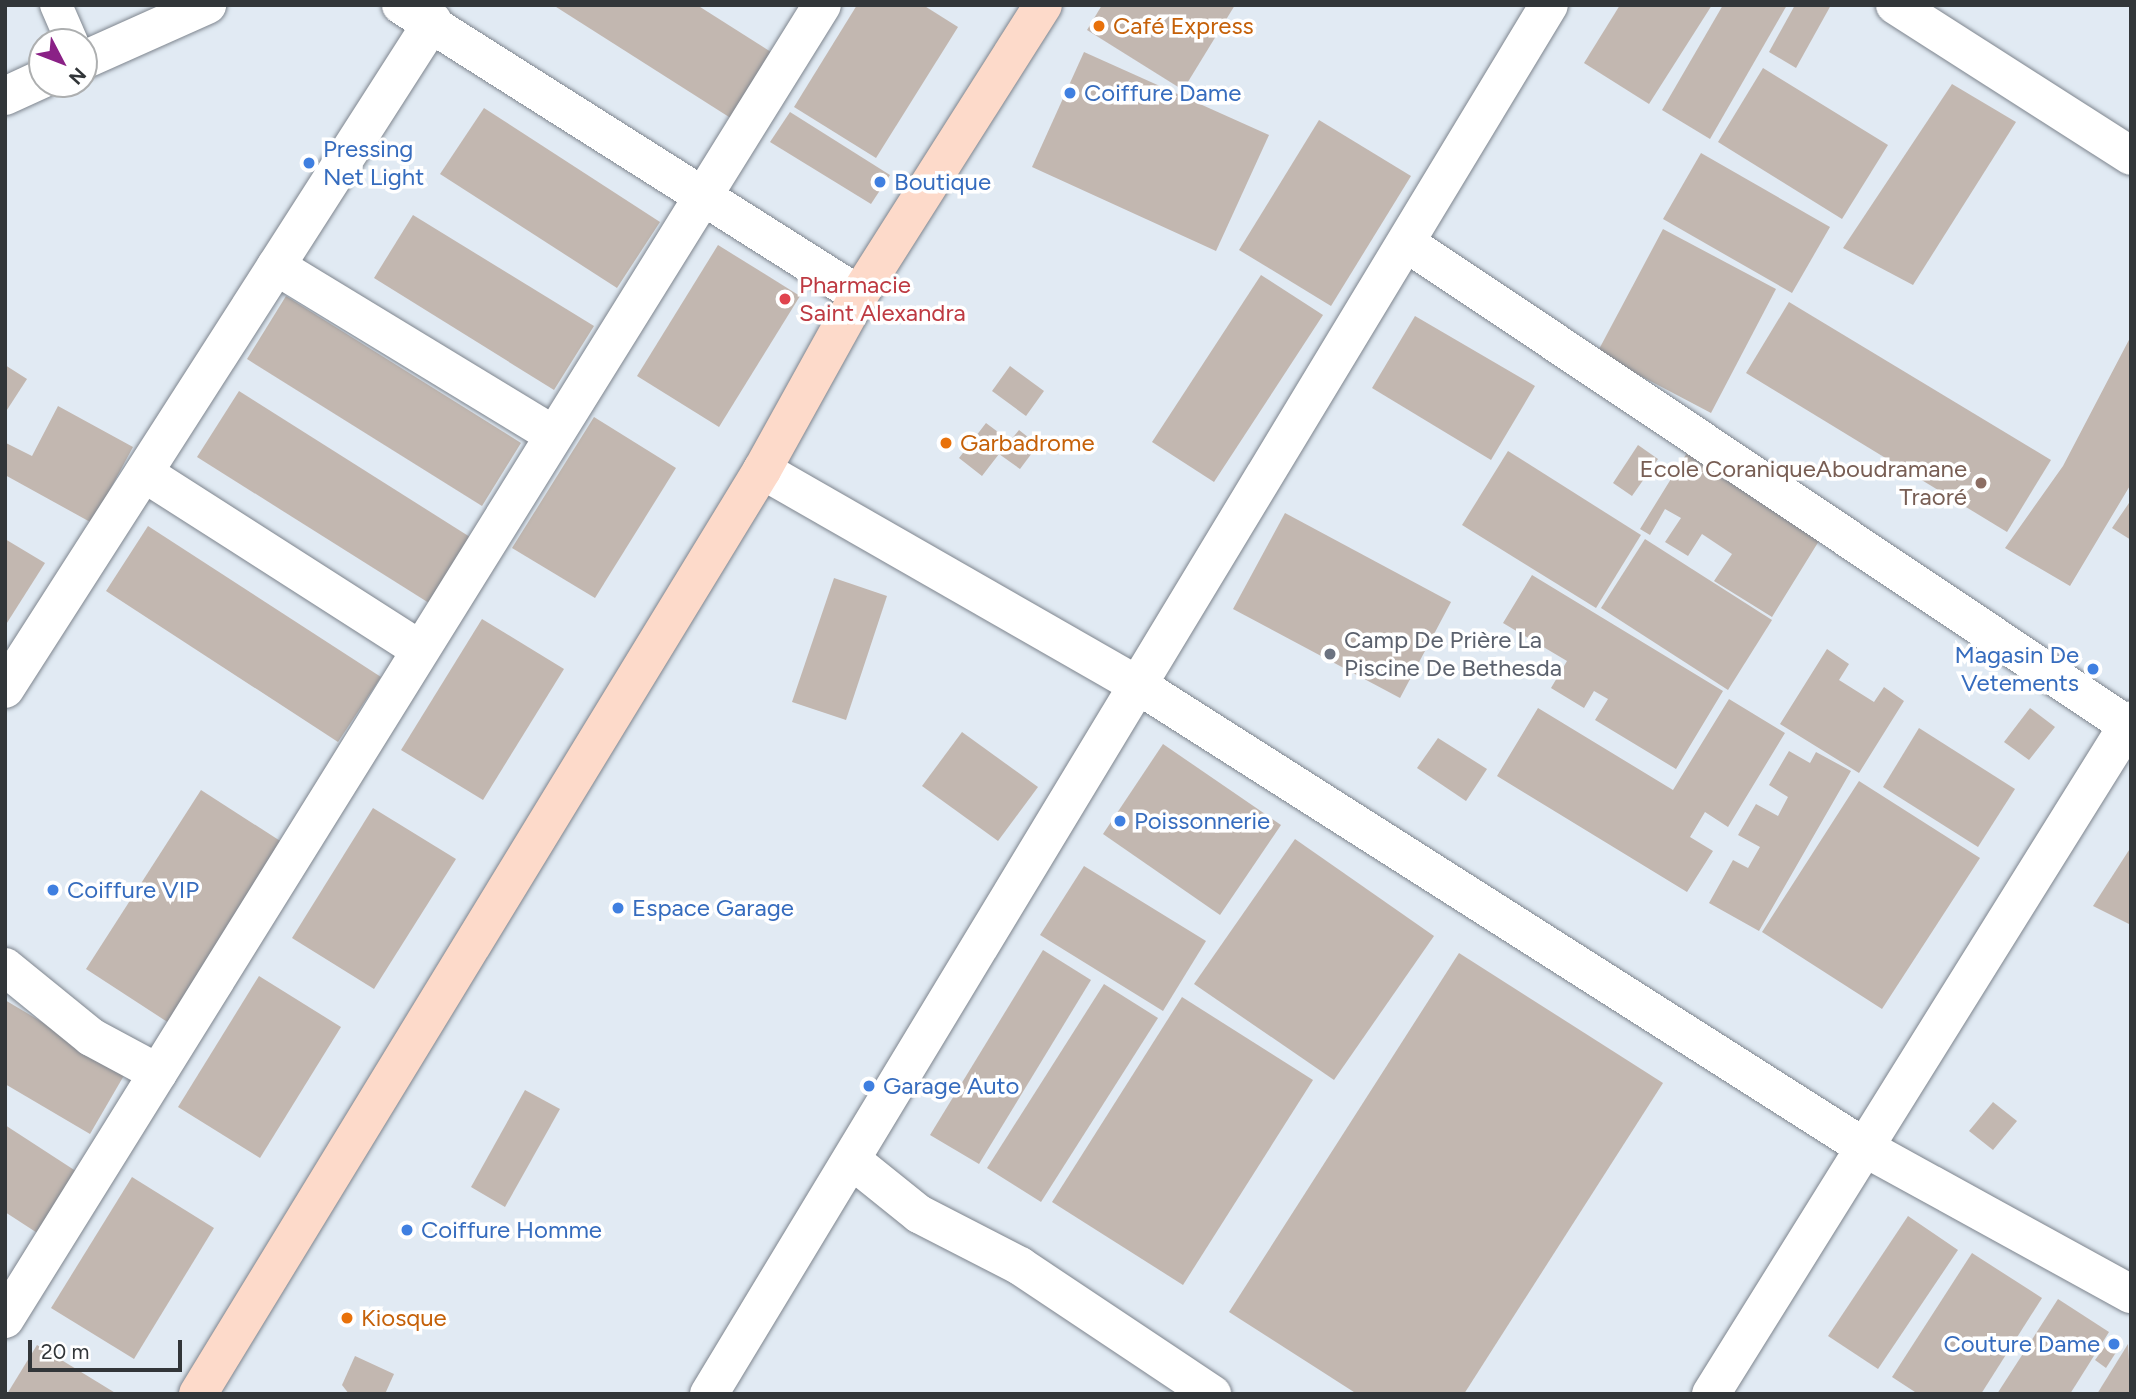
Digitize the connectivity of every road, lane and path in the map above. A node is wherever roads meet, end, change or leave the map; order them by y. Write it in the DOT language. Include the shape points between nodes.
graph roads {
  1 [pos="56,5"];
  2 [pos="207,5"];
  3 [pos="822,5"];
  4 [pos="1043,5"];
  5 [pos="1549,5"];
  6 [pos="1895,5"];
  7 [pos="417,13"];
  8 [pos="66,28"];
  9 [pos="98,54"];
  10 [pos="28,85"];
  11 [pos="5,96"];
  12 [pos="2131,156"];
  13 [pos="707,198"];
  14 [pos="1408,244"];
  15 [pos="276,266"];
  16 [pos="859,295"];
  17 [pos="554,435"];
  18 [pos="762,470"];
  19 [pos="144,473"];
  20 [pos="419,649"];
  21 [pos="1141,687"];
  22 [pos="5,688"];
  23 [pos="2129,723"];
  24 [pos="5,967"];
  25 [pos="158,1073"];
  26 [pos="1867,1149"];
  27 [pos="853,1161"];
  28 [pos="17,1268"];
  29 [pos="2131,1294"];
  30 [pos="5,1319"];
  31 [pos="198,1394"];
  32 [pos="709,1394"];
  33 [pos="1212,1394"];
  34 [pos="1711,1394"];
  1 -- 8 [label="lane"];
  2 -- 9 [label="street"];
  3 -- 13 [label="street"];
  4 -- 16 [label="street"];
  5 -- 14 [label="street"];
  6 -- 12 [label="street"];
  7 -- 13 [label="street"];
  7 -- 15 [label="street"];
  10 -- 11 [label="street"];
  13 -- 16 [label="street"];
  13 -- 17 [label="street"];
  14 -- 21 [label="street"];
  14 -- 23 [label="street"];
  15 -- 17 [label="street"];
  15 -- 19 [label="street"];
  16 -- 18 [label="street"];
  17 -- 20 [label="street"];
  18 -- 21 [label="street"];
  18 -- 31 [label="street"];
  19 -- 20 [label="street"];
  19 -- 22 [label="street"];
  20 -- 25 [label="street"];
  21 -- 26 [label="street"];
  21 -- 27 [label="street"];
  23 -- 26 [label="street"];
  24 -- 25 [label="street" via="92,1037"];
  25 -- 28 [label="street"];
  26 -- 29 [label="street"];
  26 -- 34 [label="street"];
  27 -- 32 [label="street"];
  27 -- 33 [label="street" via="919,1214 1020,1266"];
  28 -- 30 [label="street"];
}
